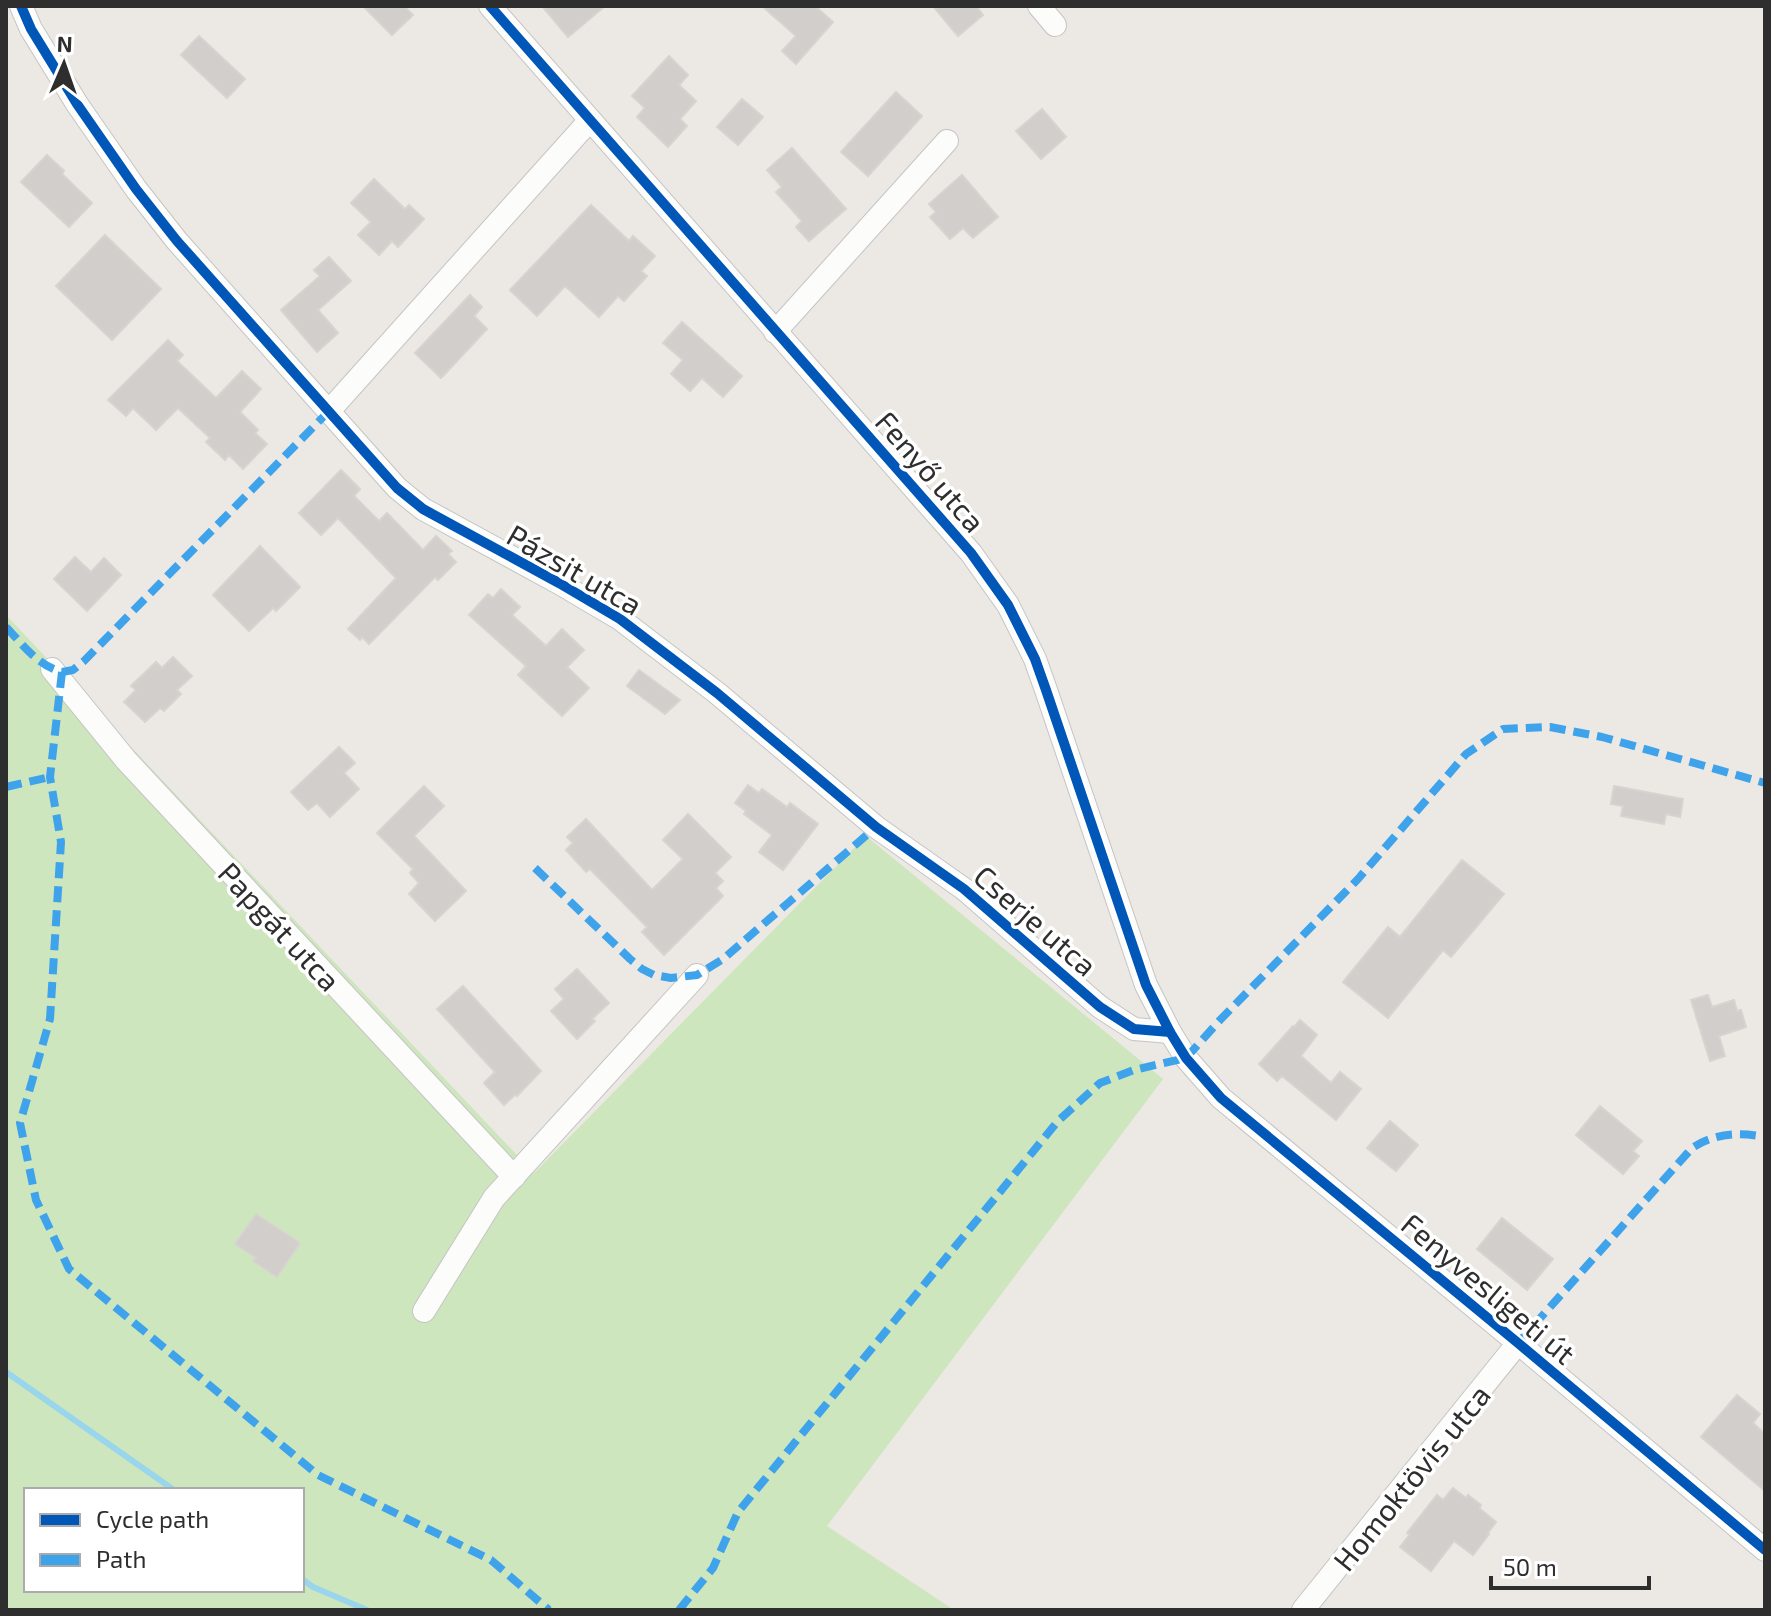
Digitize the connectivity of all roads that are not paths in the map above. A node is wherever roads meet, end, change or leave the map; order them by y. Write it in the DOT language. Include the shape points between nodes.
graph roads {
  1 [pos="21,6"];
  2 [pos="490,6"];
  3 [pos="1039,6"];
  4 [pos="1055,25"];
  5 [pos="590,120"];
  6 [pos="947,141"];
  7 [pos="775,332"];
  8 [pos="329,411"];
  9 [pos="52,669"];
  10 [pos="876,827"];
  11 [pos="697,975"];
  12 [pos="1170,1032"];
  13 [pos="1186,1058"];
  14 [pos="514,1177"];
  15 [pos="424,1311"];
  16 [pos="1518,1343"];
  17 [pos="1765,1550"];
  18 [pos="1303,1610"];
  1 -- 8 [label="street, Pázsit utca" via="77,104 136,189"];
  2 -- 5 [label="street, Fenyő utca"];
  3 -- 4 [label="street"];
  5 -- 7 [label="street, Fenyő utca"];
  5 -- 8 [label="street"];
  6 -- 7 [label="street"];
  7 -- 12 [label="street, Fenyő utca" via="971,553 1008,605 1035,659 1146,985"];
  8 -- 10 [label="street, Pázsit utca" via="397,488 423,509 620,619"];
  9 -- 14 [label="street, Papgát utca" via="126,760"];
  10 -- 12 [label="street, Cserje utca" via="964,889 1118,1020 1134,1029"];
  11 -- 14 [label="street"];
  12 -- 13 [label="street, Fenyő utca"];
  13 -- 16 [label="street, Fenyvesligeti út" via="1221,1098"];
  14 -- 15 [label="street" via="494,1198"];
  16 -- 17 [label="street, Fenyvesligeti út"];
  16 -- 18 [label="street, Homoktövis utca"];
}
